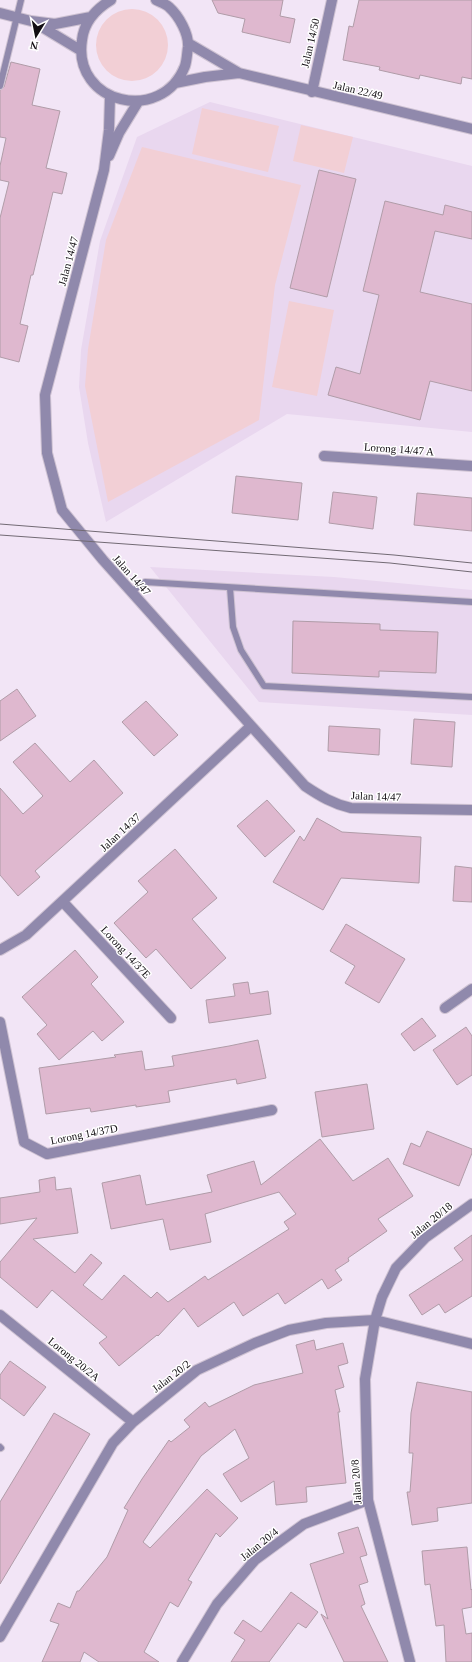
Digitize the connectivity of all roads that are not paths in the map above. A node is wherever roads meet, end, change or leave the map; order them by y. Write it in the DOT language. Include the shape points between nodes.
graph roads {
  1 [pos="21,0"];
  2 [pos="111,0"];
  3 [pos="156,0"];
  4 [pos="332,0"];
  5 [pos="168,3"];
  6 [pos="0,13"];
  7 [pos="17,17"];
  8 [pos="91,17"];
  9 [pos="31,21"];
  10 [pos="188,44"];
  11 [pos="80,50"];
  12 [pos="239,73"];
  13 [pos="175,83"];
  14 [pos="0,86"];
  15 [pos="312,92"];
  16 [pos="110,96"];
  17 [pos="138,102"];
  18 [pos="472,130"];
  19 [pos="104,170"];
  20 [pos="324,456"];
  21 [pos="472,466"];
  22 [pos="230,588"];
  23 [pos="131,592"];
  24 [pos="472,602"];
  25 [pos="472,697"];
  26 [pos="251,726"];
  27 [pos="472,810"];
  28 [pos="63,902"];
  29 [pos="0,950"];
  30 [pos="472,989"];
  31 [pos="445,1008"];
  32 [pos="171,1018"];
  33 [pos="0,1022"];
  34 [pos="272,1110"];
  35 [pos="472,1204"];
  36 [pos="0,1315"];
  37 [pos="375,1320"];
  38 [pos="472,1344"];
  39 [pos="133,1422"];
  40 [pos="368,1500"];
  41 [pos="0,1637"];
  42 [pos="182,1662"];
  43 [pos="410,1662"];
  1 -- 7 [label="lane"];
  2 -- 8 [label="street"];
  3 -- 5 [label="street"];
  4 -- 15 [label="street, Jalan 14/50"];
  5 -- 10 [label="street" via="182,23"];
  6 -- 7 [label="street"];
  7 -- 9 [label="street"];
  7 -- 14 [label="lane"];
  8 -- 9 [label="street" via="55,24"];
  8 -- 11 [label="street" via="83,32"];
  9 -- 11 [label="street"];
  10 -- 12 [label="street, Jalan 22/49"];
  10 -- 13 [label="street" via="186,65"];
  11 -- 16 [label="street" via="89,77 98,88"];
  12 -- 13 [label="street, Jalan 22/49"];
  12 -- 15 [label="street, Jalan 22/49"];
  13 -- 17 [label="street" via="159,96"];
  15 -- 18 [label="street, Jalan 22/49"];
  16 -- 17 [label="street"];
  16 -- 19 [label="street, Jalan 14/47"];
  17 -- 19 [label="street, Jalan 14/47" via="119,133"];
  19 -- 23 [label="street, Jalan 14/47" via="45,395 47,453 62,510"];
  20 -- 21 [label="street, Lorong 14/47 A"];
  22 -- 23 [label="lane" via="145,582"];
  22 -- 24 [label="lane"];
  22 -- 25 [label="lane" via="233,627 240,650 264,686"];
  23 -- 26 [label="street, Jalan 14/47"];
  26 -- 27 [label="street, Jalan 14/47" via="305,786 338,805 351,808"];
  26 -- 28 [label="street, Jalan 14/37"];
  28 -- 29 [label="street, Jalan 14/37" via="26,935"];
  28 -- 32 [label="street, Lorong 14/37E"];
  30 -- 31 [label="street"];
  33 -- 34 [label="street, Lorong 14/37D" via="24,1142 47,1154"];
  35 -- 37 [label="street, Jalan 20/18" via="424,1238 396,1268 382,1297"];
  36 -- 39 [label="street, Lorong 20/2A"];
  37 -- 38 [label="street, Jalan 20/2"];
  37 -- 39 [label="street, Jalan 20/2" via="326,1323 289,1330 255,1343 197,1370"];
  37 -- 40 [label="street, Jalan 20/8" via="365,1380"];
  39 -- 41 [label="street, Jalan 20/2" via="113,1443"];
  40 -- 42 [label="street, Jalan 20/4" via="304,1524 255,1560 217,1604"];
  40 -- 43 [label="street, Jalan 20/8"];
}
